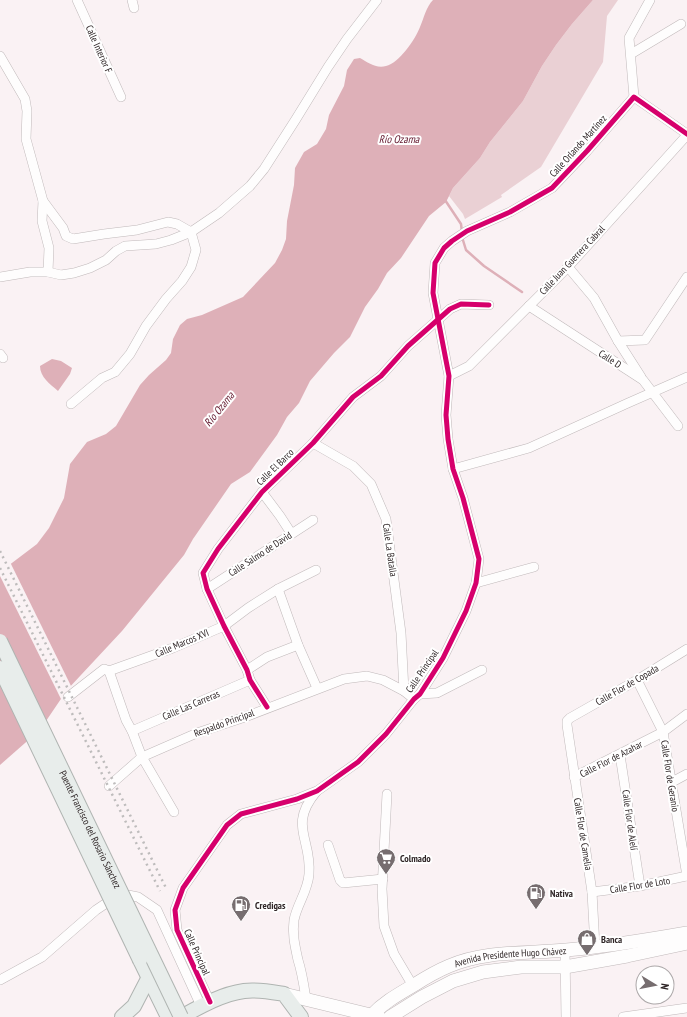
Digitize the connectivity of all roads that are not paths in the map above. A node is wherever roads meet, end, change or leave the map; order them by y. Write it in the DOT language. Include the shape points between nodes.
graph roads {
  1 [pos="77,0"];
  2 [pos="377,0"];
  3 [pos="650,0"];
  4 [pos="681,24"];
  5 [pos="631,54"];
  6 [pos="0,56"];
  7 [pos="634,96"];
  8 [pos="121,98"];
  9 [pos="687,134"];
  10 [pos="43,201"];
  11 [pos="191,232"];
  12 [pos="452,241"];
  13 [pos="568,267"];
  14 [pos="48,272"];
  15 [pos="0,277"];
  16 [pos="687,277"];
  17 [pos="489,305"];
  18 [pos="529,306"];
  19 [pos="439,319"];
  20 [pos="618,342"];
  21 [pos="450,376"];
  22 [pos="687,377"];
  23 [pos="643,380"];
  24 [pos="653,392"];
  25 [pos="71,404"];
  26 [pos="678,426"];
  27 [pos="313,443"];
  28 [pos="453,469"];
  29 [pos="262,492"];
  30 [pos="313,520"];
  31 [pos="291,533"];
  32 [pos="534,567"];
  33 [pos="316,570"];
  34 [pos="476,583"];
  35 [pos="207,589"];
  36 [pos="278,589"];
  37 [pos="224,626"];
  38 [pos="0,641"];
  39 [pos="298,645"];
  40 [pos="687,649"];
  41 [pos="0,668"];
  42 [pos="247,670"];
  43 [pos="482,670"];
  44 [pos="109,671"];
  45 [pos="250,680"];
  46 [pos="637,680"];
  47 [pos="317,688"];
  48 [pos="404,691"];
  49 [pos="68,697"];
  50 [pos="417,697"];
  51 [pos="267,707"];
  52 [pos="687,714"];
  53 [pos="567,721"];
  54 [pos="132,731"];
  55 [pos="663,732"];
  56 [pos="620,754"];
  57 [pos="142,757"];
  58 [pos="687,774"];
  59 [pos="574,777"];
  60 [pos="672,782"];
  61 [pos="109,786"];
  62 [pos="317,791"];
  63 [pos="387,794"];
  64 [pos="174,812"];
  65 [pos="683,827"];
  66 [pos="328,845"];
  67 [pos="687,876"];
  68 [pos="383,879"];
  69 [pos="640,886"];
  70 [pos="592,892"];
  71 [pos="687,933"];
  72 [pos="687,943"];
  73 [pos="595,947"];
  74 [pos="565,950"];
  75 [pos="565,967"];
  76 [pos="149,977"];
  77 [pos="0,980"];
  78 [pos="413,986"];
  79 [pos="284,994"];
  80 [pos="306,999"];
  81 [pos="205,1004"];
  82 [pos="687,1008"];
  83 [pos="352,1014"];
  84 [pos="660,1015"];
  85 [pos="376,1016"];
  86 [pos="122,1017"];
  87 [pos="168,1017"];
  88 [pos="181,1017"];
  89 [pos="301,1017"];
  90 [pos="390,1017"];
  91 [pos="566,1017"];
  92 [pos="623,1017"];
  1 -- 8 [label="street, Calle Interior F"];
  2 -- 11 [label="street" via="347,39 250,186 219,213"];
  3 -- 5 [label="street" via="629,38"];
  4 -- 5 [label="street"];
  5 -- 7 [label="street"];
  6 -- 10 [label="street" via="25,99 26,139"];
  7 -- 9 [label="street"];
  7 -- 12 [label="street, Calle Orlando Martínez" via="552,188"];
  9 -- 13 [label="street, Calle Juan Guerrera Cabral"];
  10 -- 11 [label="street" via="66,236 73,240 136,230 164,222 172,222"];
  10 -- 14 [label="street" via="42,220 49,248"];
  11 -- 14 [label="street" via="156,244 124,246 106,260 74,273 61,275"];
  11 -- 25 [label="street" via="196,250 191,266 182,281 146,326 130,354 115,372 102,378"];
  12 -- 19 [label="street, Calle Principal" via="444,248 435,263 434,293"];
  13 -- 18 [label="street, Calle Juan Guerrera Cabral"];
  13 -- 20 [label="street" via="594,298"];
  14 -- 15 [label="street"];
  16 -- 20 [label="street" via="645,340"];
  17 -- 19 [label="street, Calle El Barco" via="461,304 450,309"];
  18 -- 21 [label="street, Calle Juan Guerrera Cabral" via="469,366"];
  18 -- 23 [label="street, Calle D"];
  19 -- 21 [label="street, Calle Principal"];
  19 -- 27 [label="street, Calle El Barco" via="408,346 381,376 353,398"];
  20 -- 23 [label="street"];
  21 -- 28 [label="street, Calle Principal" via="446,415"];
  22 -- 24 [label="street"];
  23 -- 24 [label="street, Calle D"];
  24 -- 26 [label="street, Calle D"];
  24 -- 28 [label="street" via="529,448"];
  27 -- 29 [label="street, Calle El Barco"];
  27 -- 48 [label="street, Calle La Batalla" via="353,466 371,484 386,519 401,633"];
  28 -- 34 [label="street, Calle Principal" via="479,560"];
  29 -- 31 [label="street"];
  29 -- 35 [label="street, Calle El Barco" via="218,548 203,573"];
  30 -- 31 [label="street, Calle Salmo de David"];
  31 -- 35 [label="street, Calle Salmo de David"];
  32 -- 34 [label="street"];
  33 -- 36 [label="street, Calle Marcos XVI"];
  34 -- 50 [label="street, Calle Principal" via="466,611 443,658"];
  35 -- 37 [label="street, Calle El Barco"];
  36 -- 37 [label="street, Calle Marcos XVI"];
  36 -- 39 [label="street"];
  37 -- 42 [label="street, Calle El Barco"];
  37 -- 44 [label="street, Calle Marcos XVI"];
  38 -- 88 [label="main road, Puente Francisco del Rosario Sánchez, bridge"];
  39 -- 42 [label="street" via="267,657"];
  39 -- 47 [label="street"];
  40 -- 46 [label="street, Calle Flor de Copada"];
  41 -- 76 [label="main road, Puente Francisco del Rosario Sánchez, bridge"];
  42 -- 45 [label="street, Calle El Barco"];
  43 -- 50 [label="street" via="437,693"];
  44 -- 49 [label="street, Calle Marcos XVI" via="104,669"];
  44 -- 54 [label="street"];
  45 -- 51 [label="street, Calle El Barco"];
  45 -- 54 [label="street, Calle Las Carreras"];
  46 -- 53 [label="street, Calle Flor de Copada"];
  46 -- 55 [label="street, Calle Flor de Geranio"];
  47 -- 48 [label="street, Respaldo Principal" via="344,679 367,676 383,680"];
  47 -- 51 [label="street, Respaldo Principal"];
  48 -- 50 [label="street, Respaldo Principal"];
  50 -- 62 [label="street, Calle Principal" via="358,762"];
  51 -- 57 [label="street, Respaldo Principal"];
  52 -- 55 [label="street, Calle Flor de Azahar"];
  53 -- 59 [label="street, Calle Flor de Camelia"];
  54 -- 57 [label="street"];
  55 -- 56 [label="street, Calle Flor de Azahar"];
  55 -- 60 [label="street, Calle Flor de Geranio"];
  56 -- 59 [label="street, Calle Flor de Azahar"];
  56 -- 69 [label="street, Calle Flor de Alelí"];
  57 -- 61 [label="street, Respaldo Principal"];
  57 -- 64 [label="street"];
  58 -- 60 [label="street"];
  59 -- 70 [label="street, Calle Flor de Camelia"];
  60 -- 65 [label="street, Calle Flor de Geranio"];
  62 -- 80 [label="street" via="307,805 302,820 309,875 293,930"];
  62 -- 81 [label="street, Calle Principal" via="240,814 227,825 183,888 175,910 177,930"];
  63 -- 68 [label="street"];
  65 -- 67 [label="street, Calle Flor de Geranio"];
  66 -- 68 [label="street" via="343,883"];
  67 -- 69 [label="street, Calle Flor de Loto"];
  68 -- 78 [label="street" via="384,926 394,954"];
  69 -- 70 [label="street, Calle Flor de Loto"];
  70 -- 73 [label="street, Calle Flor de Camelia"];
  71 -- 73 [label="main road, Avenida Presidente Hugo Chávez"];
  72 -- 75 [label="main road, Avenida Presidente Hugo Chávez"];
  73 -- 74 [label="main road, Avenida Presidente Hugo Chávez"];
  74 -- 75 [label="street"];
  74 -- 78 [label="main road, Avenida Presidente Hugo Chávez" via="480,956 448,966"];
  75 -- 90 [label="main road, Avenida Presidente Hugo Chávez" via="521,967 482,972 453,981"];
  75 -- 91 [label="street"];
  76 -- 86 [label="main road" via="134,1006"];
  76 -- 87 [label="main road, Puente Francisco del Rosario Sánchez"];
  77 -- 81 [label="street" via="42,957 111,900 128,895 138,897 157,910"];
  78 -- 85 [label="main road, Avenida Presidente Hugo Chávez" via="378,1007"];
  79 -- 80 [label="main road, Avenida Presidente Hugo Chávez"];
  79 -- 81 [label="main road" via="245,991"];
  79 -- 89 [label="main road"];
  80 -- 83 [label="main road, Avenida Presidente Hugo Chávez"];
  81 -- 88 [label="main road"];
  82 -- 84 [label="street"];
  83 -- 85 [label="main road, Avenida Presidente Hugo Chávez"];
  84 -- 92 [label="street"];
}
